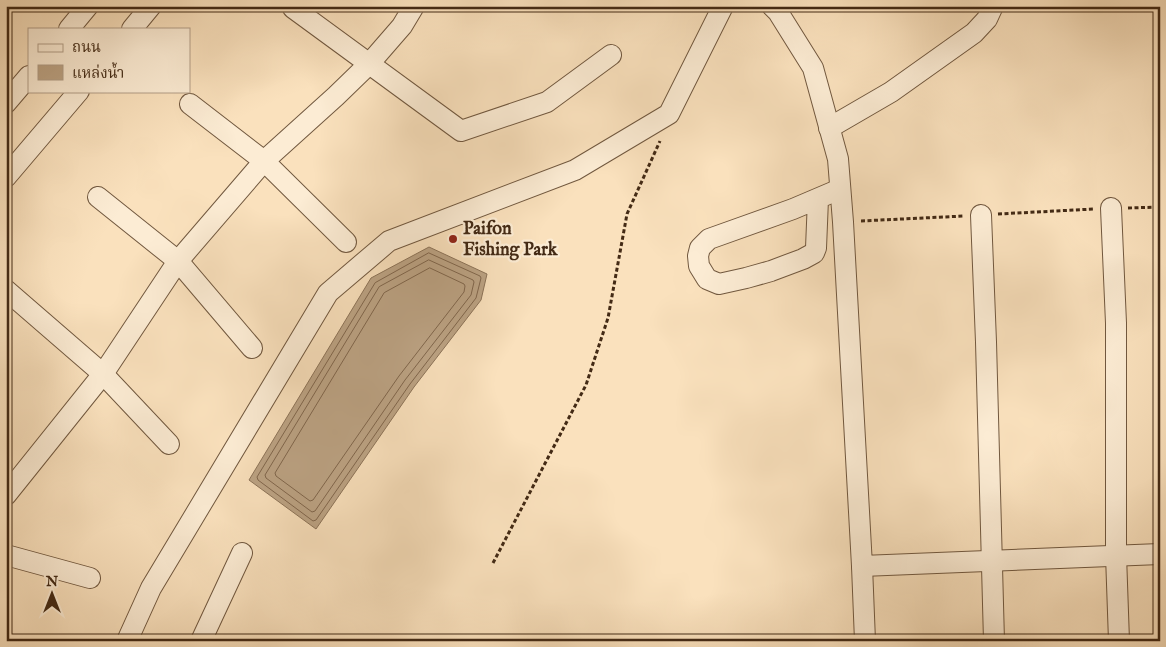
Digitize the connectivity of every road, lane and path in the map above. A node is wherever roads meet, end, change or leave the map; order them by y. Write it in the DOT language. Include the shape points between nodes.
graph roads {
  1 [pos="88,6"];
  2 [pos="151,6"];
  3 [pos="414,6"];
  4 [pos="723,6"];
  5 [pos="772,6"];
  6 [pos="993,6"];
  7 [pos="294,8"];
  8 [pos="70,28"];
  9 [pos="133,28"];
  10 [pos="611,55"];
  11 [pos="369,64"];
  12 [pos="28,77"];
  13 [pos="78,92"];
  14 [pos="6,102"];
  15 [pos="190,104"];
  16 [pos="668,114"];
  17 [pos="830,128"];
  18 [pos="264,161"];
  19 [pos="6,176"];
  20 [pos="840,189"];
  21 [pos="98,198"];
  22 [pos="818,199"];
  23 [pos="1111,208"];
  24 [pos="981,215"];
  25 [pos="346,242"];
  26 [pos="178,261"];
  27 [pos="6,290"];
  28 [pos="252,348"];
  29 [pos="103,374"];
  30 [pos="169,444"];
  31 [pos="9,487"];
  32 [pos="242,553"];
  33 [pos="1160,554"];
  34 [pos="6,555"];
  35 [pos="1116,556"];
  36 [pos="991,561"];
  37 [pos="493,563"];
  38 [pos="862,566"];
  39 [pos="90,578"];
  40 [pos="128,641"];
  41 [pos="201,641"];
  42 [pos="865,641"];
  43 [pos="994,641"];
  44 [pos="1119,641"];
  1 -- 8 [label="street"];
  2 -- 9 [label="street"];
  3 -- 11 [label="street" via="402,26"];
  4 -- 16 [label="street"];
  5 -- 17 [label="street" via="813,68"];
  6 -- 17 [label="street" via="988,19 974,33 892,92"];
  7 -- 11 [label="street"];
  10 -- 11 [label="street" via="547,102 461,131"];
  11 -- 18 [label="street"];
  12 -- 14 [label="street"];
  13 -- 19 [label="street"];
  15 -- 18 [label="street"];
  16 -- 37 [label="path" via="664,132 627,214 608,318 586,385"];
  16 -- 40 [label="street" via="576,170 388,241 328,293 151,588"];
  17 -- 20 [label="street" via="838,159"];
  18 -- 25 [label="street"];
  18 -- 26 [label="street"];
  20 -- 22 [label="street"];
  20 -- 38 [label="street"];
  21 -- 26 [label="street"];
  22 -- 22 [label="street" via="709,239 700,248 698,256 699,266 707,279 719,284 746,278 814,253"];
  23 -- 35 [label="street" via="1116,323"];
  24 -- 36 [label="street"];
  26 -- 28 [label="street"];
  26 -- 29 [label="street"];
  27 -- 29 [label="street"];
  29 -- 30 [label="street"];
  29 -- 31 [label="street"];
  32 -- 41 [label="street"];
  33 -- 35 [label="street"];
  34 -- 39 [label="street"];
  35 -- 36 [label="street"];
  35 -- 44 [label="street"];
  36 -- 38 [label="street"];
  36 -- 43 [label="street"];
  38 -- 42 [label="street"];
}
